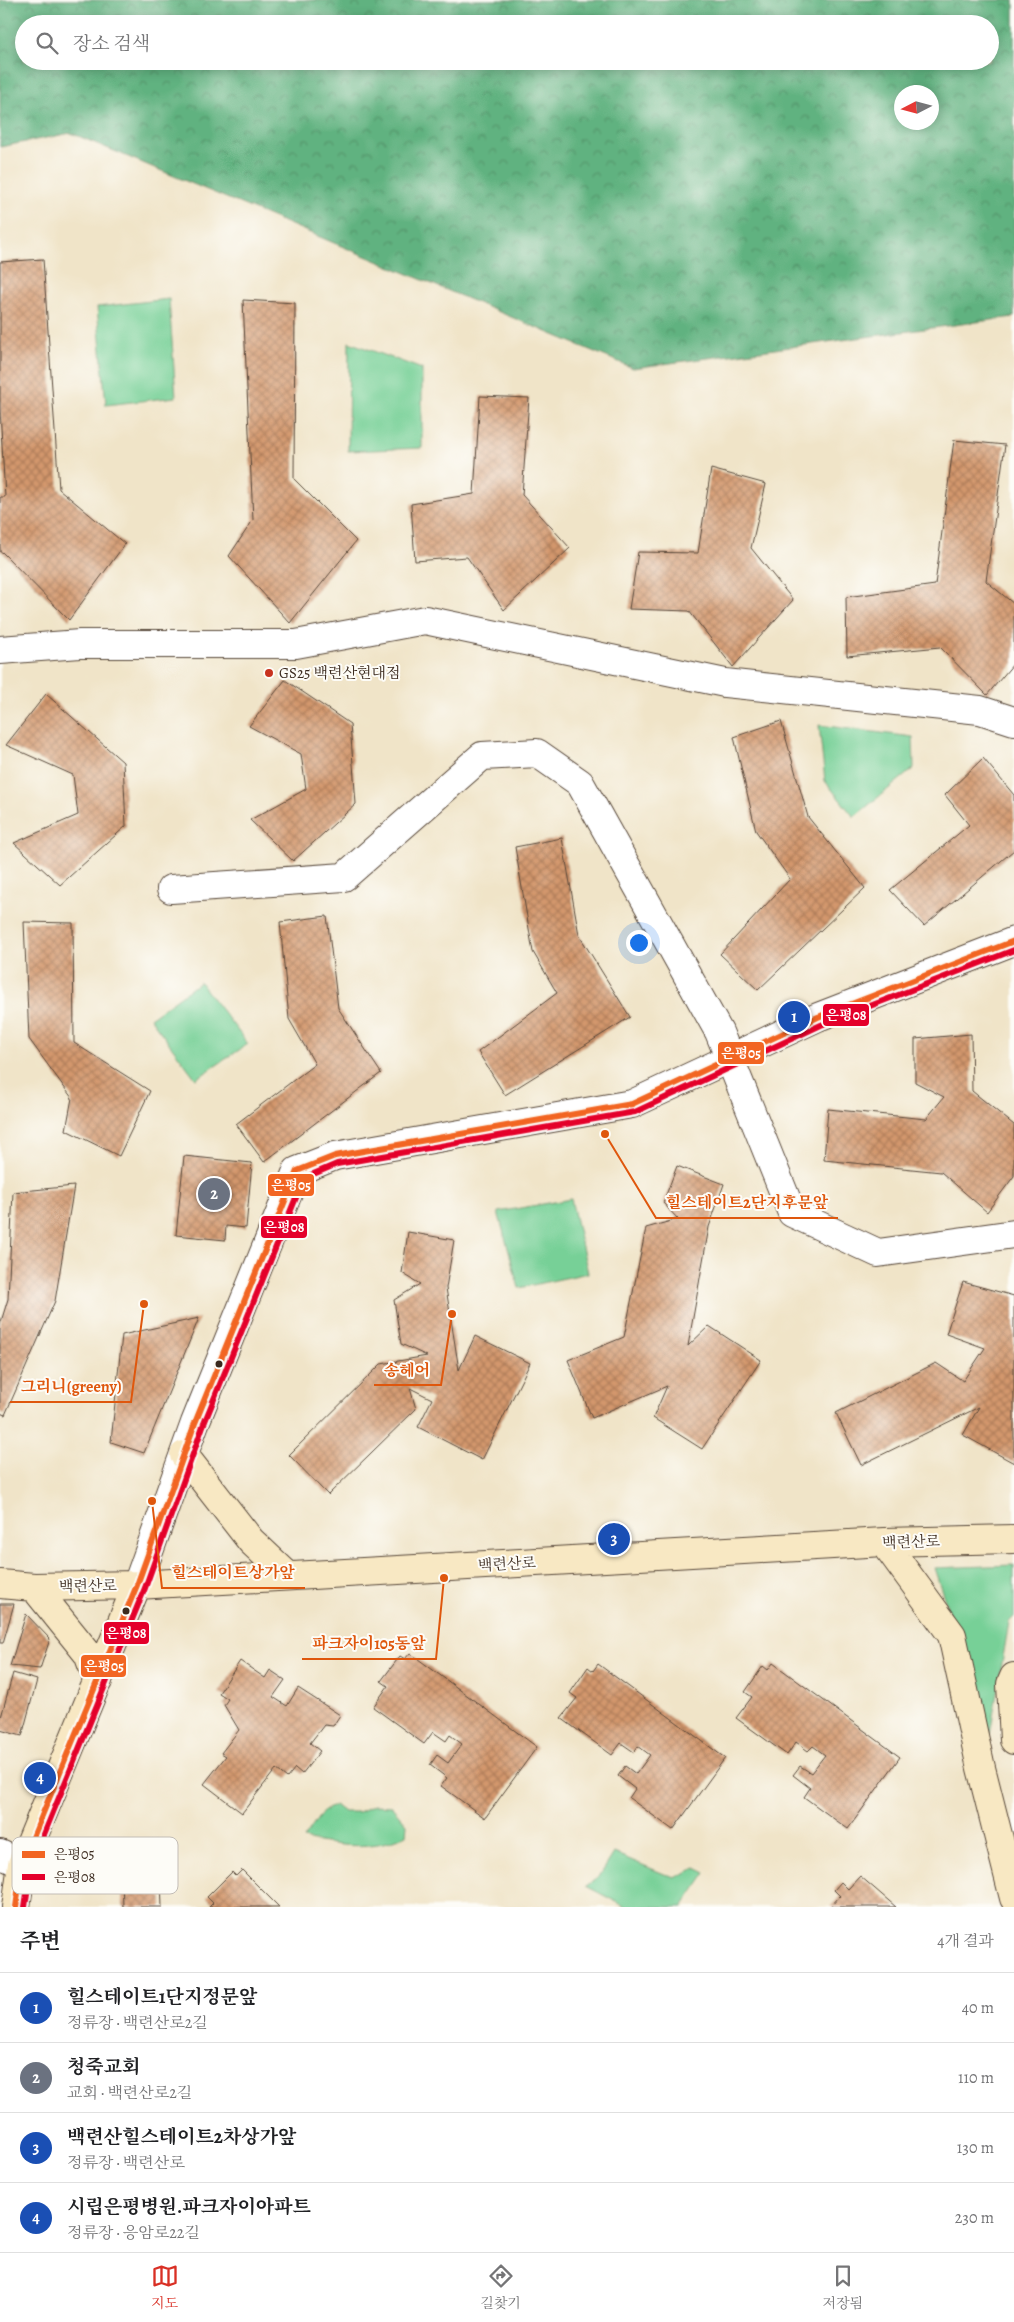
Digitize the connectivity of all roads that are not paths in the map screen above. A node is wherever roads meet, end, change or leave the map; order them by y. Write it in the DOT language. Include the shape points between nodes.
graph roads {
  1 [pos="0,650"];
  2 [pos="1014,721"];
  3 [pos="171,888"];
  4 [pos="1014,941"];
  5 [pos="730,1058"];
  6 [pos="1014,1234"];
  7 [pos="184,1455"];
  8 [pos="1014,1539"];
  9 [pos="884,1542"];
  10 [pos="288,1576"];
  11 [pos="0,1584"];
  12 [pos="137,1585"];
  13 [pos="34,1587"];
  14 [pos="1014,1677"];
  15 [pos="98,1681"];
  16 [pos="1014,1740"];
  17 [pos="22,1837"];
  18 [pos="15,1894"];
  19 [pos="1014,1898"];
  20 [pos="16,1907"];
  1 -- 2 [label="street" via="80,644 296,644 425,620 725,683 980,710"];
  3 -- 5 [label="street" via="344,878 482,756 538,753 580,783 719,1032"];
  4 -- 5 [label="street" via="818,1017"];
  5 -- 6 [label="street" via="792,1212 878,1254"];
  5 -- 7 [label="street" via="632,1104 335,1156 297,1170"];
  7 -- 10 [label="main road" via="251,1541"];
  7 -- 12 [label="street"];
  8 -- 9 [label="main road, 백련산로"];
  9 -- 10 [label="main road, 백련산로"];
  9 -- 19 [label="main road" via="952,1635"];
  10 -- 12 [label="main road, 백련산로"];
  11 -- 13 [label="main road, 백련산로"];
  12 -- 13 [label="main road, 백련산로"];
  12 -- 15 [label="main road"];
  13 -- 15 [label="main road" via="88,1654"];
  14 -- 16 [label="main road" via="1011,1684"];
  15 -- 17 [label="main road"];
  18 -- 20 [label="main road"];
}
